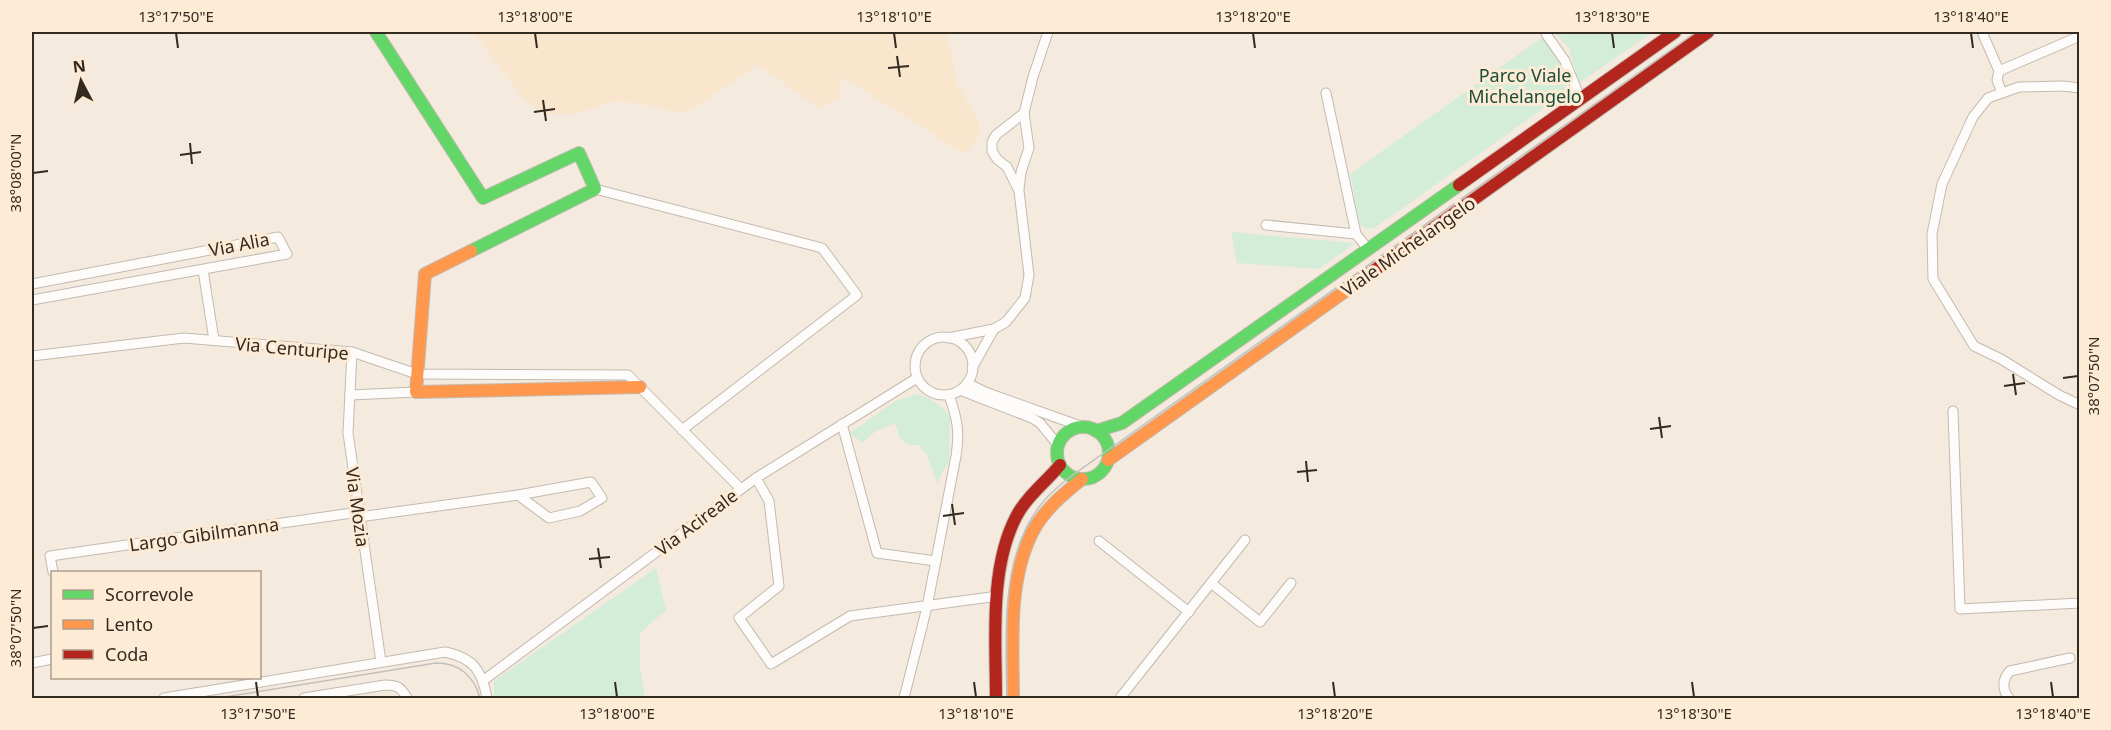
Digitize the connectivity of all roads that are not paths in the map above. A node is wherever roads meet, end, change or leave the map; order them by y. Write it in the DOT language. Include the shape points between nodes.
graph roads {
  1 [pos="376,32"];
  2 [pos="1048,32"];
  3 [pos="1675,32"];
  4 [pos="1708,32"];
  5 [pos="1982,32"];
  6 [pos="1546,34"];
  7 [pos="2079,36"];
  8 [pos="1999,71"];
  9 [pos="2079,88"];
  10 [pos="1326,93"];
  11 [pos="2002,93"];
  12 [pos="1580,98"];
  13 [pos="1024,113"];
  14 [pos="1004,130"];
  15 [pos="1028,139"];
  16 [pos="1026,156"];
  17 [pos="997,159"];
  18 [pos="595,189"];
  19 [pos="1019,191"];
  20 [pos="1266,225"];
  21 [pos="1356,234"];
  22 [pos="1368,249"];
  23 [pos="203,270"];
  24 [pos="32,284"];
  25 [pos="32,300"];
  26 [pos="994,329"];
  27 [pos="948,338"];
  28 [pos="214,340"];
  29 [pos="352,352"];
  30 [pos="32,356"];
  31 [pos="972,368"];
  32 [pos="417,374"];
  33 [pos="917,378"];
  34 [pos="640,387"];
  35 [pos="963,387"];
  36 [pos="416,392"];
  37 [pos="950,394"];
  38 [pos="350,395"];
  39 [pos="2079,405"];
  40 [pos="1953,411"];
  41 [pos="842,424"];
  42 [pos="1083,427"];
  43 [pos="682,430"];
  44 [pos="1096,430"];
  45 [pos="1058,445"];
  46 [pos="1108,460"];
  47 [pos="1060,465"];
  48 [pos="756,478"];
  49 [pos="1082,479"];
  50 [pos="741,489"];
  51 [pos="518,495"];
  52 [pos="359,515"];
  53 [pos="1245,540"];
  54 [pos="1099,541"];
  55 [pos="936,561"];
  56 [pos="53,571"];
  57 [pos="1211,583"];
  58 [pos="1291,583"];
  59 [pos="998,596"];
  60 [pos="2079,603"];
  61 [pos="927,607"];
  62 [pos="1189,612"];
  63 [pos="2070,658"];
  64 [pos="51,659"];
  65 [pos="381,662"];
  66 [pos="32,663"];
  67 [pos="484,680"];
  68 [pos="405,694"];
  69 [pos="164,699"];
  70 [pos="304,699"];
  71 [pos="487,699"];
  72 [pos="904,699"];
  73 [pos="996,699"];
  74 [pos="1013,699"];
  75 [pos="1120,699"];
  76 [pos="2009,699"];
  1 -- 18 [label="street" via="483,198 579,153"];
  2 -- 13 [label="street"];
  3 -- 12 [label="street, Viale Michelangelo"];
  4 -- 46 [label="street, Viale Michelangelo"];
  5 -- 8 [label="street"];
  6 -- 12 [label="street" via="1564,61"];
  7 -- 8 [label="street"];
  8 -- 11 [label="street" via="1997,80"];
  9 -- 11 [label="street" via="2019,87"];
  10 -- 21 [label="street"];
  11 -- 39 [label="street" via="1988,98 1973,117 1942,184 1932,234 1933,279 1974,346"];
  12 -- 22 [label="street, Viale Michelangelo"];
  13 -- 14 [label="street"];
  13 -- 15 [label="street"];
  14 -- 15 [label="street" via="1013,128"];
  14 -- 17 [label="street" via="992,142"];
  15 -- 16 [label="street"];
  16 -- 17 [label="street" via="1017,163 1006,164"];
  16 -- 19 [label="street"];
  17 -- 19 [label="street" via="1007,167"];
  18 -- 32 [label="street" via="424,274"];
  18 -- 43 [label="street" via="822,248 857,295"];
  19 -- 26 [label="street" via="1029,275 1025,298 1006,322"];
  20 -- 21 [label="street"];
  21 -- 22 [label="street"];
  22 -- 44 [label="street, Viale Michelangelo" via="1122,423"];
  23 -- 24 [label="street, Via Alia" via="288,254 278,237"];
  23 -- 25 [label="street, Via Alia"];
  23 -- 28 [label="street"];
  26 -- 27 [label="street"];
  26 -- 31 [label="street"];
  27 -- 31 [label="street" via="968,351"];
  27 -- 33 [label="street" via="931,340 924,346 915,361"];
  28 -- 29 [label="street, Via Centuripe"];
  28 -- 30 [label="street, Via Centuripe" via="184,338"];
  29 -- 32 [label="street, Via Centuripe"];
  29 -- 38 [label="street, Via Mozia"];
  31 -- 35 [label="street"];
  32 -- 34 [label="street, Via Centuripe" via="628,375"];
  32 -- 36 [label="street"];
  33 -- 37 [label="street" via="930,392"];
  33 -- 41 [label="street, Via Acireale"];
  34 -- 36 [label="street"];
  34 -- 43 [label="street, Via Centuripe"];
  35 -- 37 [label="street"];
  35 -- 42 [label="street"];
  35 -- 45 [label="street" via="1032,418"];
  36 -- 38 [label="street"];
  37 -- 55 [label="street" via="959,436"];
  38 -- 52 [label="street, Via Mozia" via="348,433"];
  40 -- 60 [label="street" via="1960,609"];
  41 -- 48 [label="street, Via Acireale"];
  41 -- 55 [label="street" via="877,553"];
  42 -- 44 [label="street"];
  42 -- 45 [label="street" via="1068,432"];
  43 -- 50 [label="street, Via Centuripe"];
  44 -- 46 [label="street" via="1105,439"];
  45 -- 47 [label="street"];
  46 -- 49 [label="street" via="1097,474"];
  47 -- 49 [label="street"];
  47 -- 59 [label="street" via="1028,499 1008,533"];
  48 -- 50 [label="street, Via Acireale"];
  48 -- 61 [label="street" via="769,501 779,586 739,618 771,664 850,616"];
  49 -- 74 [label="street" via="1046,512 1025,549 1017,589"];
  50 -- 67 [label="street, Via Acireale"];
  51 -- 51 [label="street, Largo Gibilmanna" via="549,518 580,511 602,498 591,482"];
  51 -- 52 [label="street, Largo Gibilmanna"];
  52 -- 56 [label="street, Largo Gibilmanna" via="50,556"];
  52 -- 65 [label="street, Via Mozia"];
  53 -- 57 [label="street"];
  54 -- 62 [label="street"];
  55 -- 61 [label="street"];
  57 -- 58 [label="street" via="1260,622"];
  57 -- 62 [label="street"];
  59 -- 61 [label="street"];
  59 -- 73 [label="street"];
  61 -- 72 [label="street"];
  62 -- 75 [label="street"];
  63 -- 76 [label="street" via="2010,671 2004,687"];
  64 -- 66 [label="street"];
  65 -- 67 [label="street" via="445,652 465,658"];
  65 -- 69 [label="street"];
  67 -- 71 [label="street"];
  68 -- 70 [label="street" via="395,685 385,685"];
}
